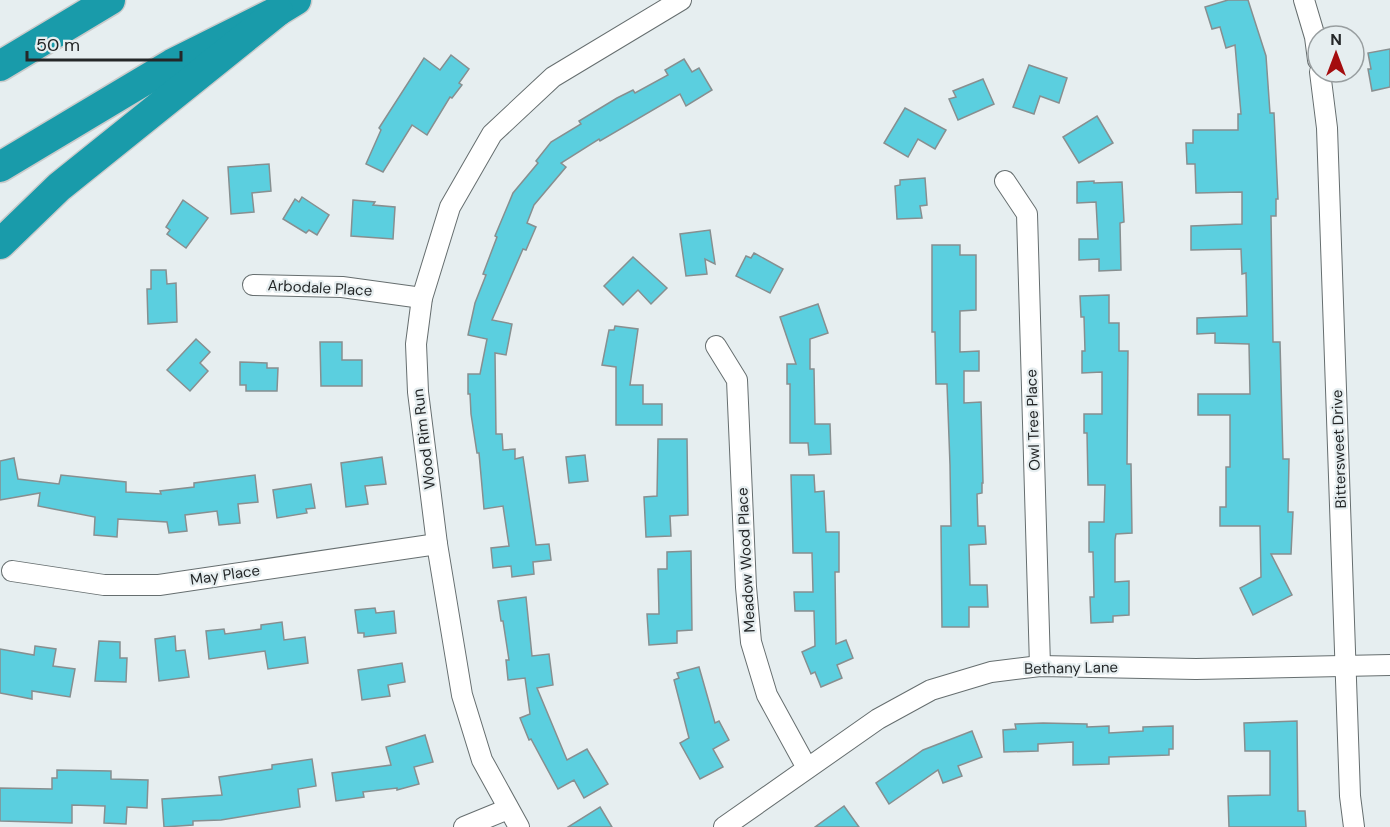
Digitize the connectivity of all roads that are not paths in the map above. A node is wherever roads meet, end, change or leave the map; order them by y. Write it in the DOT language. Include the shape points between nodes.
graph roads {
  1 [pos="110,0"];
  2 [pos="681,0"];
  3 [pos="1304,0"];
  4 [pos="287,6"];
  5 [pos="1311,24"];
  6 [pos="0,66"];
  7 [pos="1322,84"];
  8 [pos="0,167"];
  9 [pos="1005,181"];
  10 [pos="0,244"];
  11 [pos="253,285"];
  12 [pos="422,298"];
  13 [pos="716,346"];
  14 [pos="437,544"];
  15 [pos="12,571"];
  16 [pos="1390,664"];
  17 [pos="1347,665"];
  18 [pos="1040,666"];
  19 [pos="807,768"];
  20 [pos="508,808"];
  21 [pos="464,827"];
  22 [pos="519,827"];
  23 [pos="724,827"];
  24 [pos="1354,827"];
  1 -- 6 [label="highway"];
  2 -- 12 [label="street, Wood Rim Run" via="553,77 492,134 450,207"];
  3 -- 5 [label="street"];
  4 -- 8 [label="highway" via="172,64"];
  4 -- 10 [label="highway" via="59,187"];
  7 -- 17 [label="street, Bittersweet Drive" via="1327,128"];
  9 -- 18 [label="street, Owl Tree Place" via="1028,214"];
  11 -- 12 [label="street, Arbodale Place" via="342,286"];
  12 -- 14 [label="street, Wood Rim Run" via="416,344 418,392"];
  13 -- 19 [label="street, Meadow Wood Place" via="737,380 751,642 767,695"];
  14 -- 15 [label="street, May Place" via="159,585 104,585"];
  14 -- 20 [label="street, Wood Rim Run" via="462,695 482,760"];
  16 -- 17 [label="street, Bethany Lane"];
  17 -- 18 [label="street, Bethany Lane" via="1196,669"];
  17 -- 24 [label="street, Bittersweet Drive"];
  18 -- 19 [label="street, Bethany Lane" via="991,672 932,690 878,719"];
  19 -- 23 [label="street, Bethany Lane"];
  20 -- 21 [label="street"];
  20 -- 22 [label="street, Wood Rim Run"];
}
